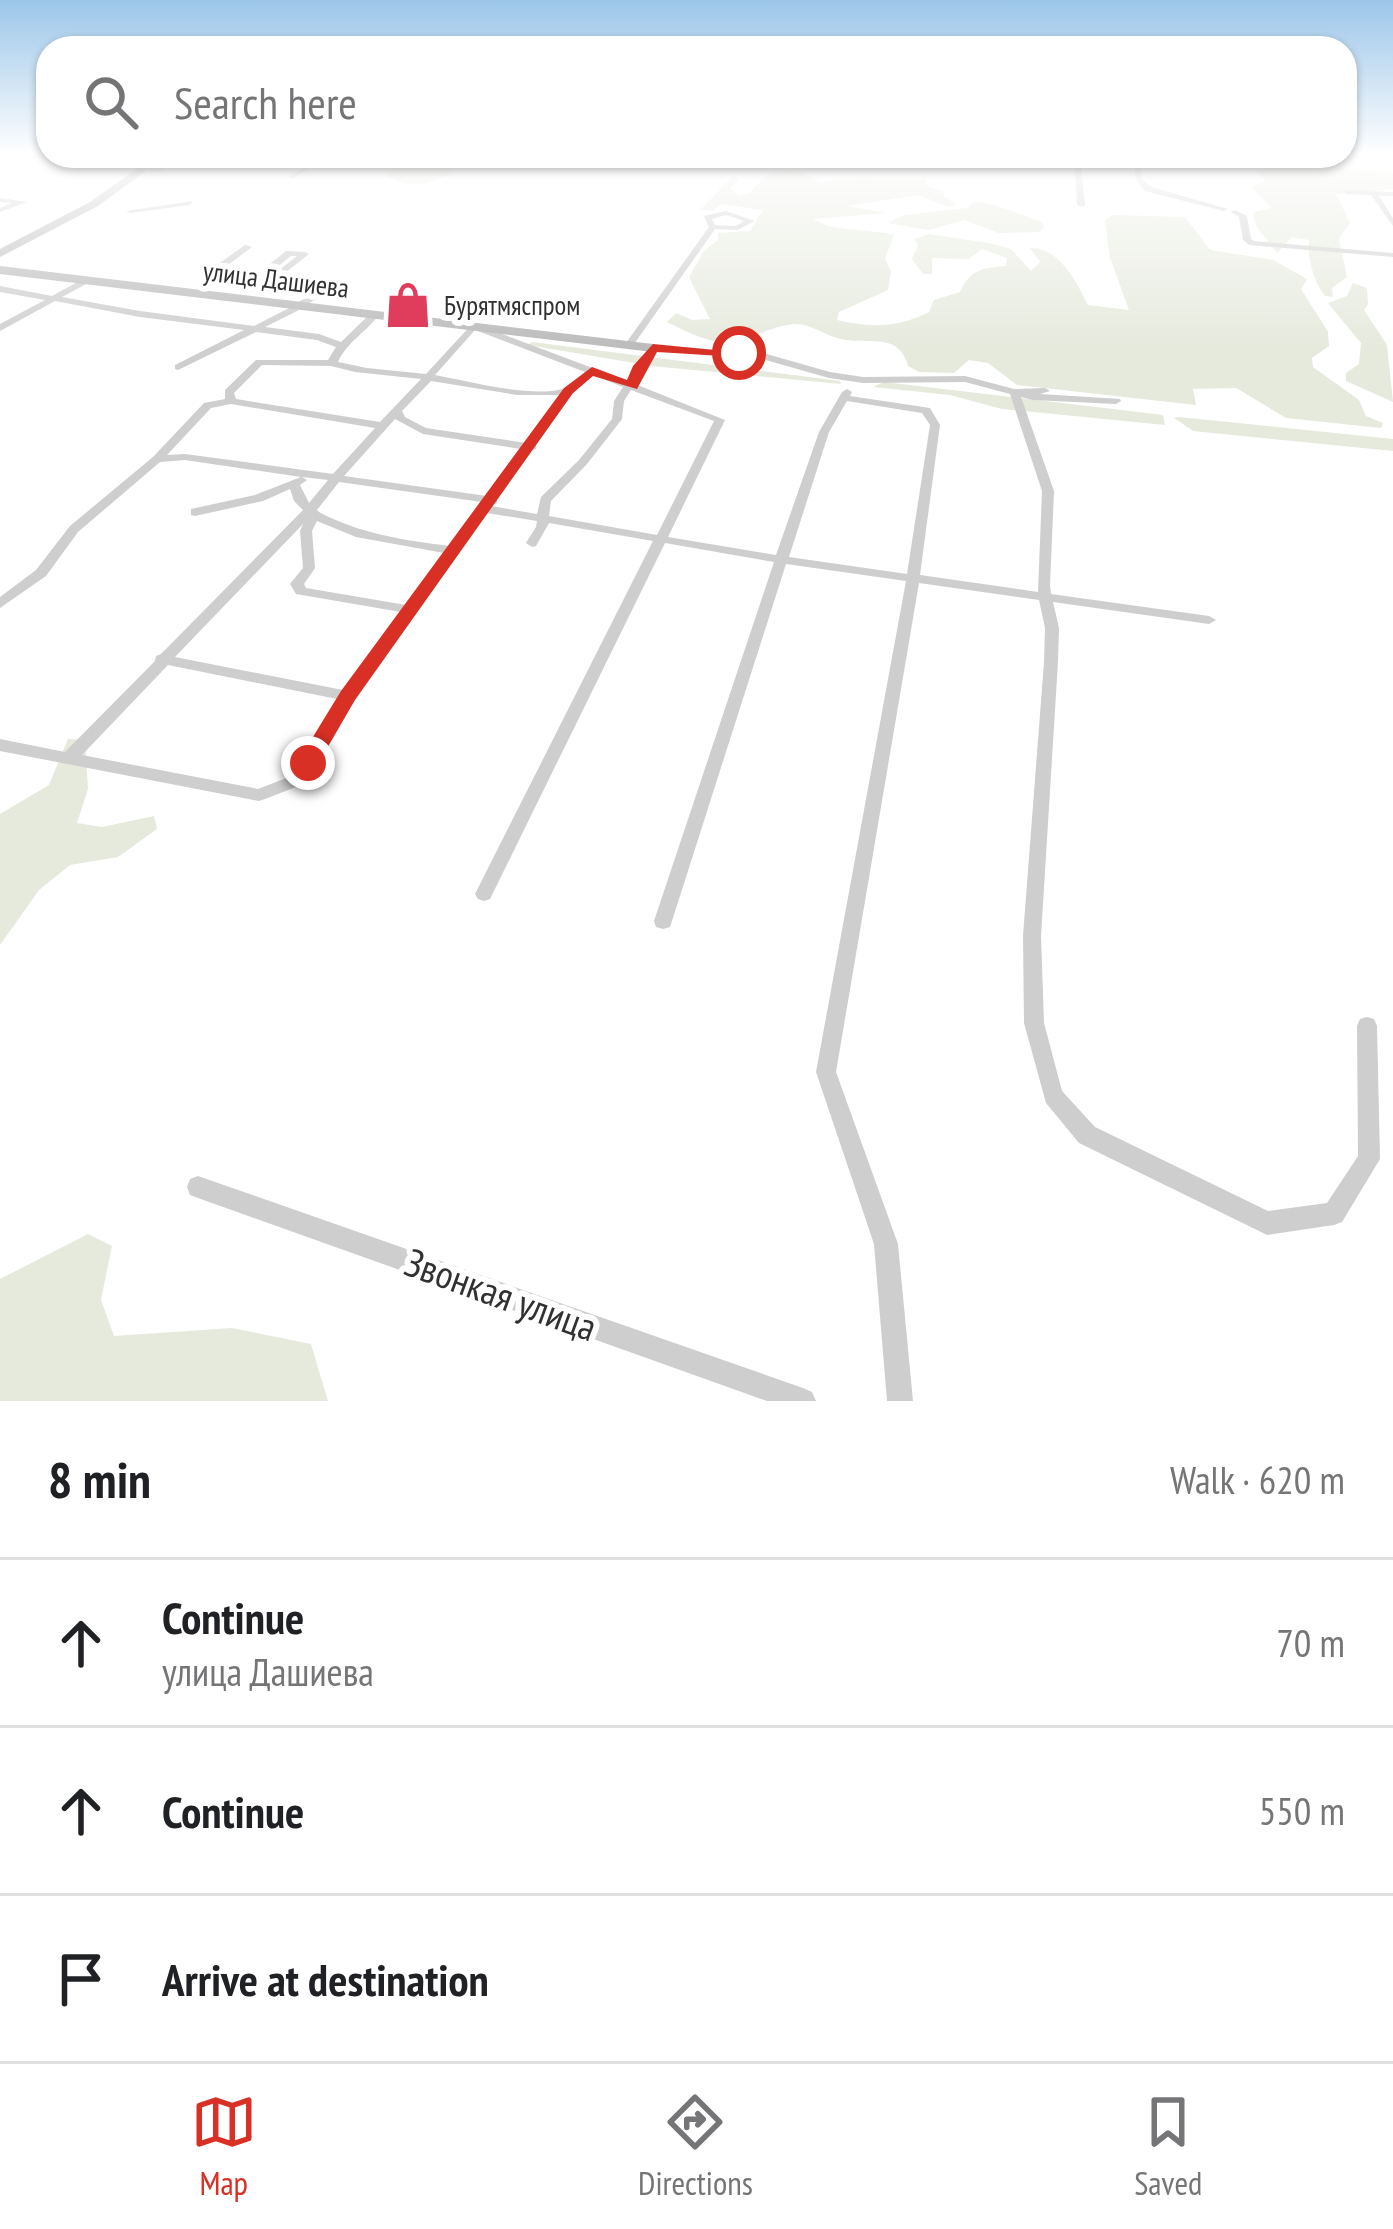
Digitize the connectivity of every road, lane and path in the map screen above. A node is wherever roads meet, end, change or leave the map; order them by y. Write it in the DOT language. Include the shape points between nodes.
graph roads {
  1 [pos="67,219"];
  2 [pos="708,219"];
  3 [pos="746,219"];
  4 [pos="1242,219"];
  5 [pos="713,227"];
  6 [pos="248,247"];
  7 [pos="0,254"];
  8 [pos="1393,255"];
  9 [pos="0,270"];
  10 [pos="213,272"];
  11 [pos="28,274"];
  12 [pos="259,277"];
  13 [pos="273,278"];
  14 [pos="85,281"];
  15 [pos="330,286"];
  16 [pos="50,297"];
  17 [pos="304,307"];
  18 [pos="374,315"];
  19 [pos="1,326"];
  20 [pos="473,326"];
  21 [pos="249,328"];
  22 [pos="582,343"];
  23 [pos="340,345"];
  24 [pos="629,345"];
  25 [pos="652,350"];
  26 [pos="332,363"];
  27 [pos="828,365"];
  28 [pos="178,368"];
  29 [pos="865,370"];
  30 [pos="592,371"];
  31 [pos="432,377"];
  32 [pos="846,377"];
  33 [pos="632,386"];
  34 [pos="569,391"];
  35 [pos="1045,391"];
  36 [pos="1014,392"];
  37 [pos="845,398"];
  38 [pos="231,400"];
  39 [pos="1116,401"];
  40 [pos="398,413"];
  41 [pos="385,426"];
  42 [pos="532,447"];
  43 [pos="157,459"];
  44 [pos="309,475"];
  45 [pos="335,476"];
  46 [pos="294,483"];
  47 [pos="490,505"];
  48 [pos="195,512"];
  49 [pos="312,513"];
  50 [pos="539,518"];
  51 [pos="661,540"];
  52 [pos="532,543"];
  53 [pos="455,551"];
  54 [pos="783,560"];
  55 [pos="913,580"];
  56 [pos="1044,597"];
  57 [pos="0,604"];
  58 [pos="411,610"];
  59 [pos="1209,620"];
  60 [pos="161,659"];
  61 [pos="347,696"];
  62 [pos="0,745"];
  63 [pos="69,758"];
  64 [pos="484,894"];
  65 [pos="663,921"];
  66 [pos="1367,1027"];
  67 [pos="198,1187"];
  68 [pos="803,1401"];
  69 [pos="900,1401"];
  1 -- 7 [label="street"];
  2 -- 5 [label="street"];
  3 -- 5 [label="street" via="737,228"];
  4 -- 8 [label="street" via="1246,240 1257,244"];
  5 -- 24 [label="street"];
  6 -- 10 [label="street"];
  9 -- 11 [label="street, улица Дашиева"];
  11 -- 14 [label="street, улица Дашиева"];
  11 -- 16 [label="street" via="0,289"];
  12 -- 13 [label="street" via="289,253 305,254"];
  14 -- 16 [label="street"];
  14 -- 17 [label="street, улица Дашиева"];
  15 -- 17 [label="street"];
  16 -- 19 [label="street"];
  16 -- 21 [label="street"];
  17 -- 18 [label="street, улица Дашиева"];
  17 -- 21 [label="street"];
  18 -- 20 [label="street, улица Дашиева"];
  18 -- 23 [label="street"];
  20 -- 24 [label="street, улица Дашиева"];
  20 -- 30 [label="street"];
  20 -- 31 [label="street"];
  21 -- 23 [label="street"];
  21 -- 28 [label="street"];
  22 -- 25 [label="street"];
  23 -- 26 [label="street"];
  24 -- 25 [label="street, улица Дашиева"];
  25 -- 32 [label="street" via="763,356"];
  25 -- 33 [label="street"];
  26 -- 31 [label="street"];
  26 -- 38 [label="street" via="259,362"];
  27 -- 32 [label="street"];
  29 -- 32 [label="street"];
  30 -- 33 [label="street"];
  30 -- 34 [label="street"];
  31 -- 34 [label="street" via="529,394"];
  31 -- 40 [label="street"];
  32 -- 36 [label="street" via="965,379"];
  32 -- 37 [label="street"];
  33 -- 50 [label="street"];
  33 -- 51 [label="street" via="720,420"];
  34 -- 42 [label="street"];
  35 -- 36 [label="street"];
  36 -- 39 [label="street"];
  36 -- 56 [label="street" via="1048,491"];
  37 -- 54 [label="street" via="824,432"];
  37 -- 55 [label="street" via="926,410 935,425"];
  38 -- 41 [label="street"];
  38 -- 43 [label="street" via="208,405"];
  40 -- 41 [label="street"];
  40 -- 42 [label="street" via="423,431"];
  41 -- 45 [label="street"];
  42 -- 47 [label="street"];
  43 -- 44 [label="street"];
  43 -- 57 [label="street"];
  44 -- 45 [label="street"];
  44 -- 46 [label="street"];
  45 -- 47 [label="street"];
  45 -- 49 [label="street"];
  46 -- 48 [label="street"];
  46 -- 49 [label="street"];
  47 -- 50 [label="street"];
  47 -- 53 [label="street"];
  49 -- 53 [label="street" via="358,533"];
  49 -- 58 [label="street" via="301,591"];
  49 -- 60 [label="street"];
  50 -- 51 [label="street"];
  50 -- 52 [label="street"];
  51 -- 54 [label="street"];
  51 -- 64 [label="street"];
  53 -- 58 [label="street"];
  54 -- 55 [label="street"];
  54 -- 65 [label="street"];
  55 -- 56 [label="street"];
  55 -- 69 [label="street" via="826,1072 886,1244"];
  56 -- 59 [label="street"];
  56 -- 66 [label="street" via="1051,662 1031,936 1034,1023 1054,1096 1087,1135 1268,1223 1334,1214 1369,1159"];
  58 -- 61 [label="street"];
  60 -- 61 [label="street"];
  60 -- 63 [label="street"];
  61 -- 63 [label="street" via="295,781 259,795"];
  62 -- 63 [label="street"];
  67 -- 68 [label="street, Звонкая улица"];
}
